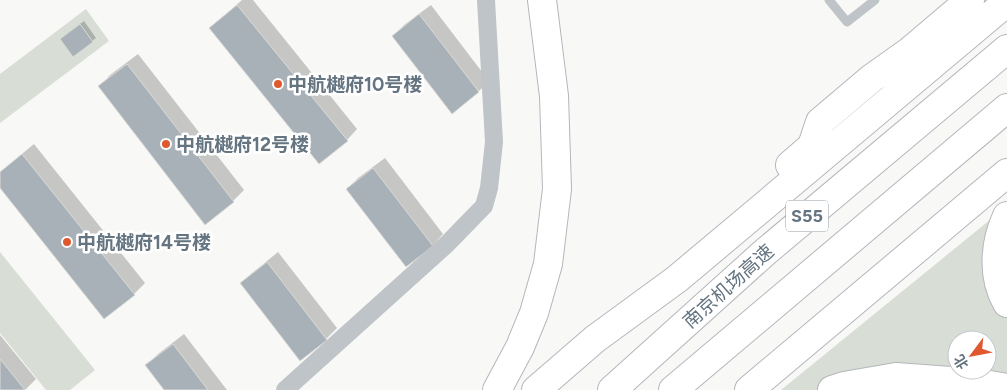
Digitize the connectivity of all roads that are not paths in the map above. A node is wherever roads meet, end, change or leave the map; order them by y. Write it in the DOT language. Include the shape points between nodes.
graph roads {
  1 [pos="486,0"];
  2 [pos="542,0"];
  3 [pos="829,0"];
  4 [pos="875,0"];
  5 [pos="970,0"];
  6 [pos="1007,2"];
  7 [pos="1007,49"];
  8 [pos="1007,108"];
  9 [pos="1007,173"];
  10 [pos="1007,216"];
  11 [pos="677,280"];
  12 [pos="1007,303"];
  13 [pos="1007,388"];
  14 [pos="285,390"];
  15 [pos="497,390"];
  16 [pos="536,390"];
  17 [pos="565,390"];
  18 [pos="612,390"];
  19 [pos="673,390"];
  20 [pos="749,390"];
  21 [pos="832,390"];
  1 -- 14 [label="street" via="494,142 484,206 447,244"];
  2 -- 15 [label="highway" via="554,96 556,198 548,264 534,313"];
  3 -- 4 [label="lane" via="847,22"];
  5 -- 11 [label="highway" via="820,122 812,146 743,207"];
  6 -- 11 [label="highway"];
  7 -- 18 [label="highway, 南京机场高速 / S55" via="764,253"];
  8 -- 19 [label="highway, S55"];
  9 -- 20 [label="highway"];
  10 -- 12 [label="highway" via="995,260 1000,292"];
  11 -- 16 [label="highway" via="594,339"];
  11 -- 17 [label="highway"];
  13 -- 21 [label="highway" via="896,377"];
}
